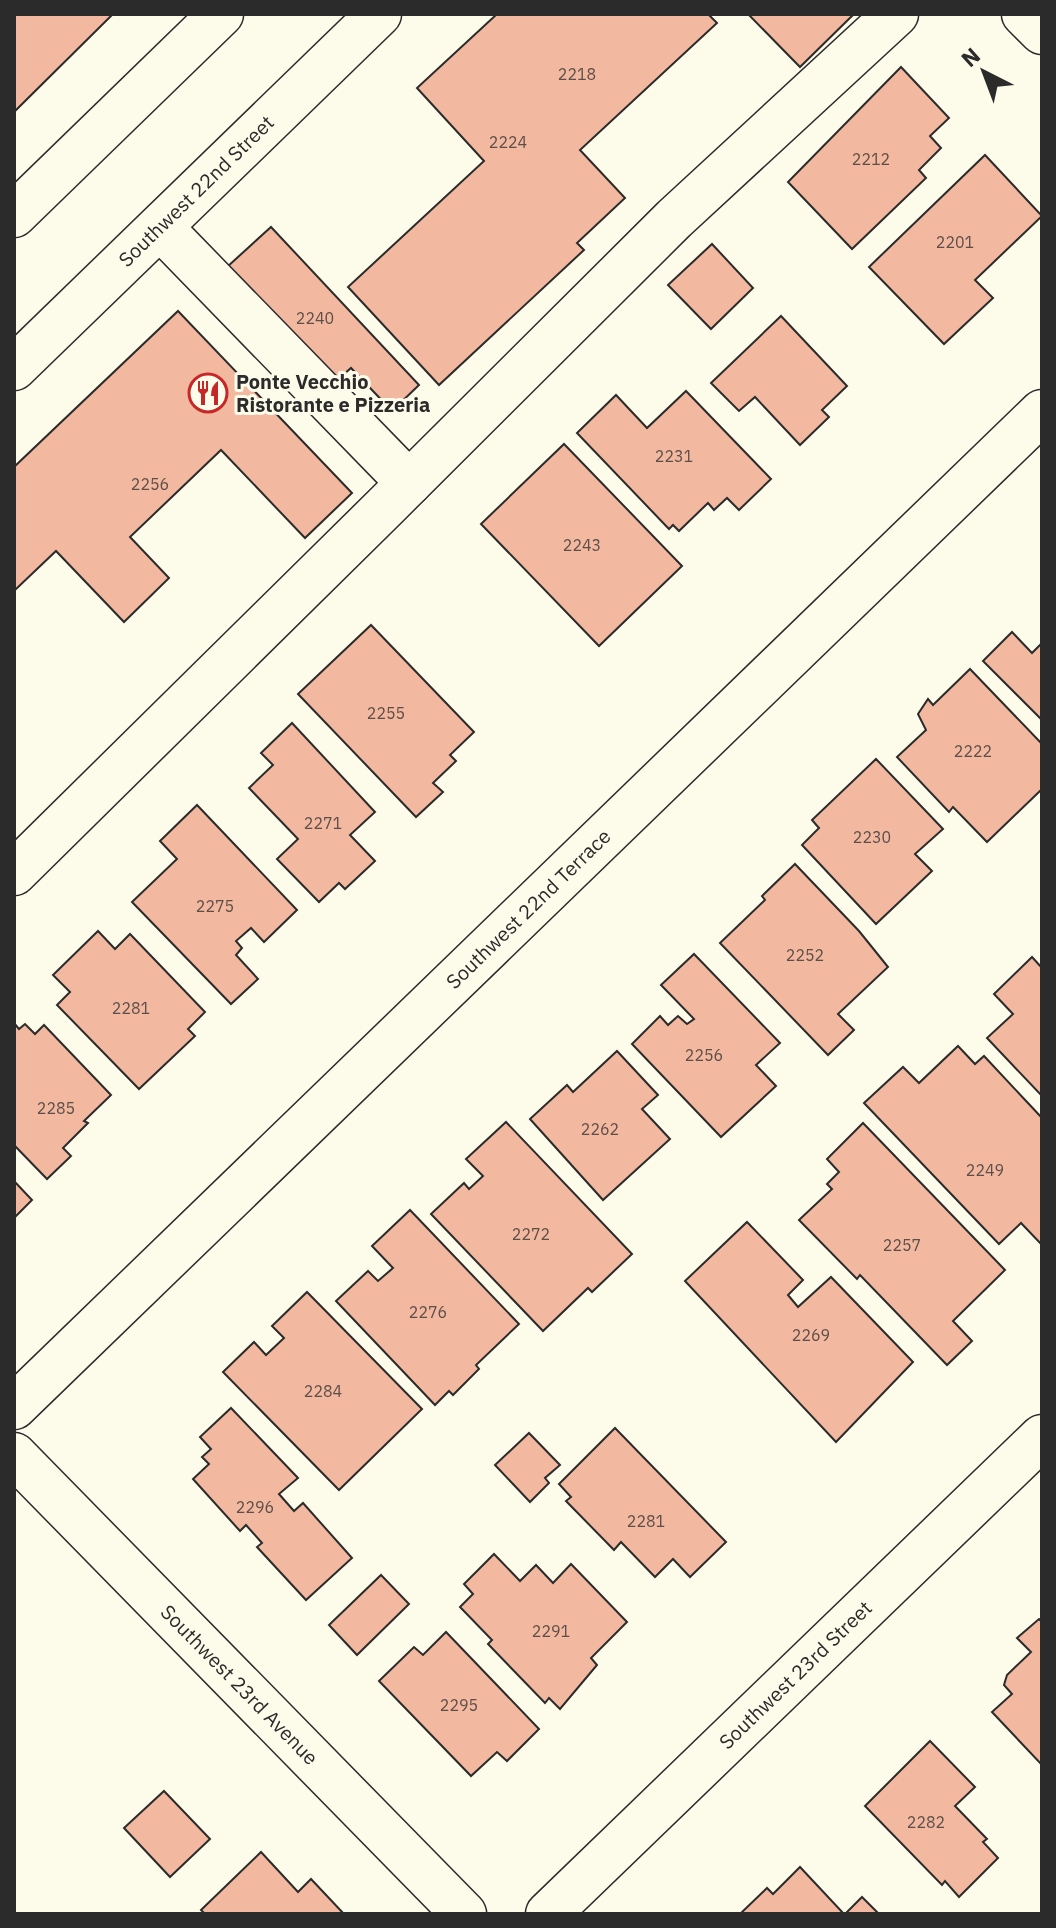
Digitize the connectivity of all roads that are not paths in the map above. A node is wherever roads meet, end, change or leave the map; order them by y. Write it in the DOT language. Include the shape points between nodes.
graph roads {
  1 [pos="221,14"];
  2 [pos="379,14"];
  3 [pos="896,14"];
  4 [pos="1024,14"];
  5 [pos="1042,32"];
  6 [pos="14,215"];
  7 [pos="160,227"];
  8 [pos="14,368"];
  9 [pos="1042,412"];
  10 [pos="409,483"];
  11 [pos="14,873"];
  12 [pos="14,1407"];
  13 [pos="1042,1437"];
  14 [pos="14,1455"];
  15 [pos="464,1914"];
  16 [pos="548,1914"];
  1 -- 6 [label="street"];
  2 -- 7 [label="street, Southwest 22nd Street"];
  3 -- 10 [label="street" via="674,219"];
  4 -- 5 [label="street"];
  7 -- 8 [label="street, Southwest 22nd Street"];
  7 -- 10 [label="street"];
  9 -- 12 [label="street, Southwest 22nd Terrace"];
  10 -- 11 [label="street"];
  13 -- 16 [label="street, Southwest 23rd Street"];
  14 -- 15 [label="street, Southwest 23rd Avenue"];
}
